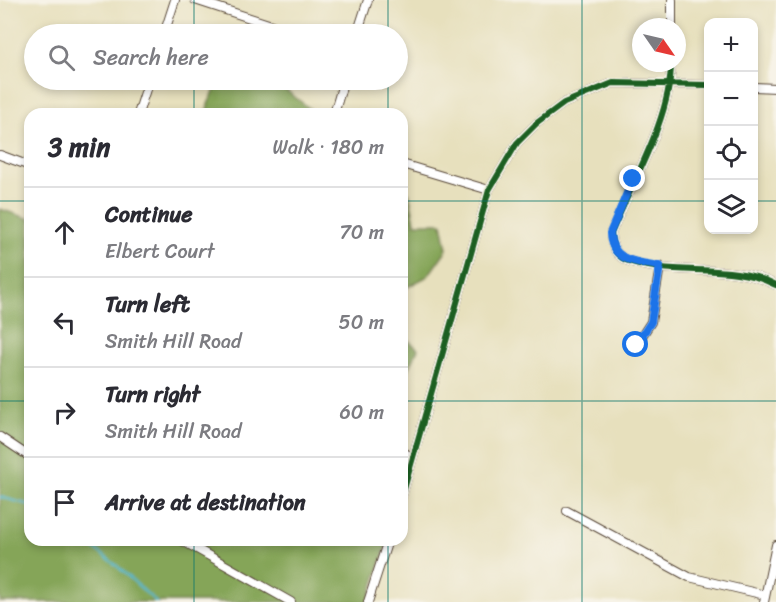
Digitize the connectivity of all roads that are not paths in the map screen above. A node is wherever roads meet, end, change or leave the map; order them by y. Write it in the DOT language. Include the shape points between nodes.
graph roads {
  1 [pos="175,0"];
  2 [pos="195,0"];
  3 [pos="368,0"];
  4 [pos="672,0"];
  5 [pos="672,18"];
  6 [pos="167,24"];
  7 [pos="268,24"];
  8 [pos="360,24"];
  9 [pos="671,72"];
  10 [pos="671,84"];
  11 [pos="704,85"];
  12 [pos="758,87"];
  13 [pos="776,88"];
  14 [pos="146,90"];
  15 [pos="341,90"];
  16 [pos="140,108"];
  17 [pos="336,108"];
  18 [pos="0,155"];
  19 [pos="24,164"];
  20 [pos="408,166"];
  21 [pos="489,190"];
  22 [pos="660,266"];
  23 [pos="776,285"];
  24 [pos="636,345"];
  25 [pos="0,437"];
  26 [pos="24,454"];
  27 [pos="408,454"];
  28 [pos="411,456"];
  29 [pos="408,469"];
  30 [pos="567,511"];
  31 [pos="776,545"];
  32 [pos="192,546"];
  33 [pos="386,546"];
  34 [pos="765,599"];
  35 [pos="291,602"];
  36 [pos="368,602"];
  1 -- 6 [label="street"];
  2 -- 7 [label="street"];
  3 -- 8 [label="street"];
  4 -- 5 [label="street"];
  9 -- 10 [label="street"];
  10 -- 11 [label="street"];
  10 -- 21 [label="street" via="614,82 564,103 517,143"];
  10 -- 22 [label="street" via="654,136 610,233 611,243 624,259"];
  12 -- 13 [label="street"];
  14 -- 16 [label="street"];
  15 -- 17 [label="street"];
  18 -- 19 [label="street"];
  20 -- 21 [label="street"];
  21 -- 28 [label="street"];
  22 -- 23 [label="street" via="743,274"];
  22 -- 24 [label="street" via="651,322"];
  25 -- 26 [label="street"];
  27 -- 28 [label="street"];
  28 -- 29 [label="street"];
  30 -- 34 [label="street" via="689,578"];
  31 -- 34 [label="street"];
  32 -- 35 [label="street"];
  33 -- 36 [label="street"];
}
